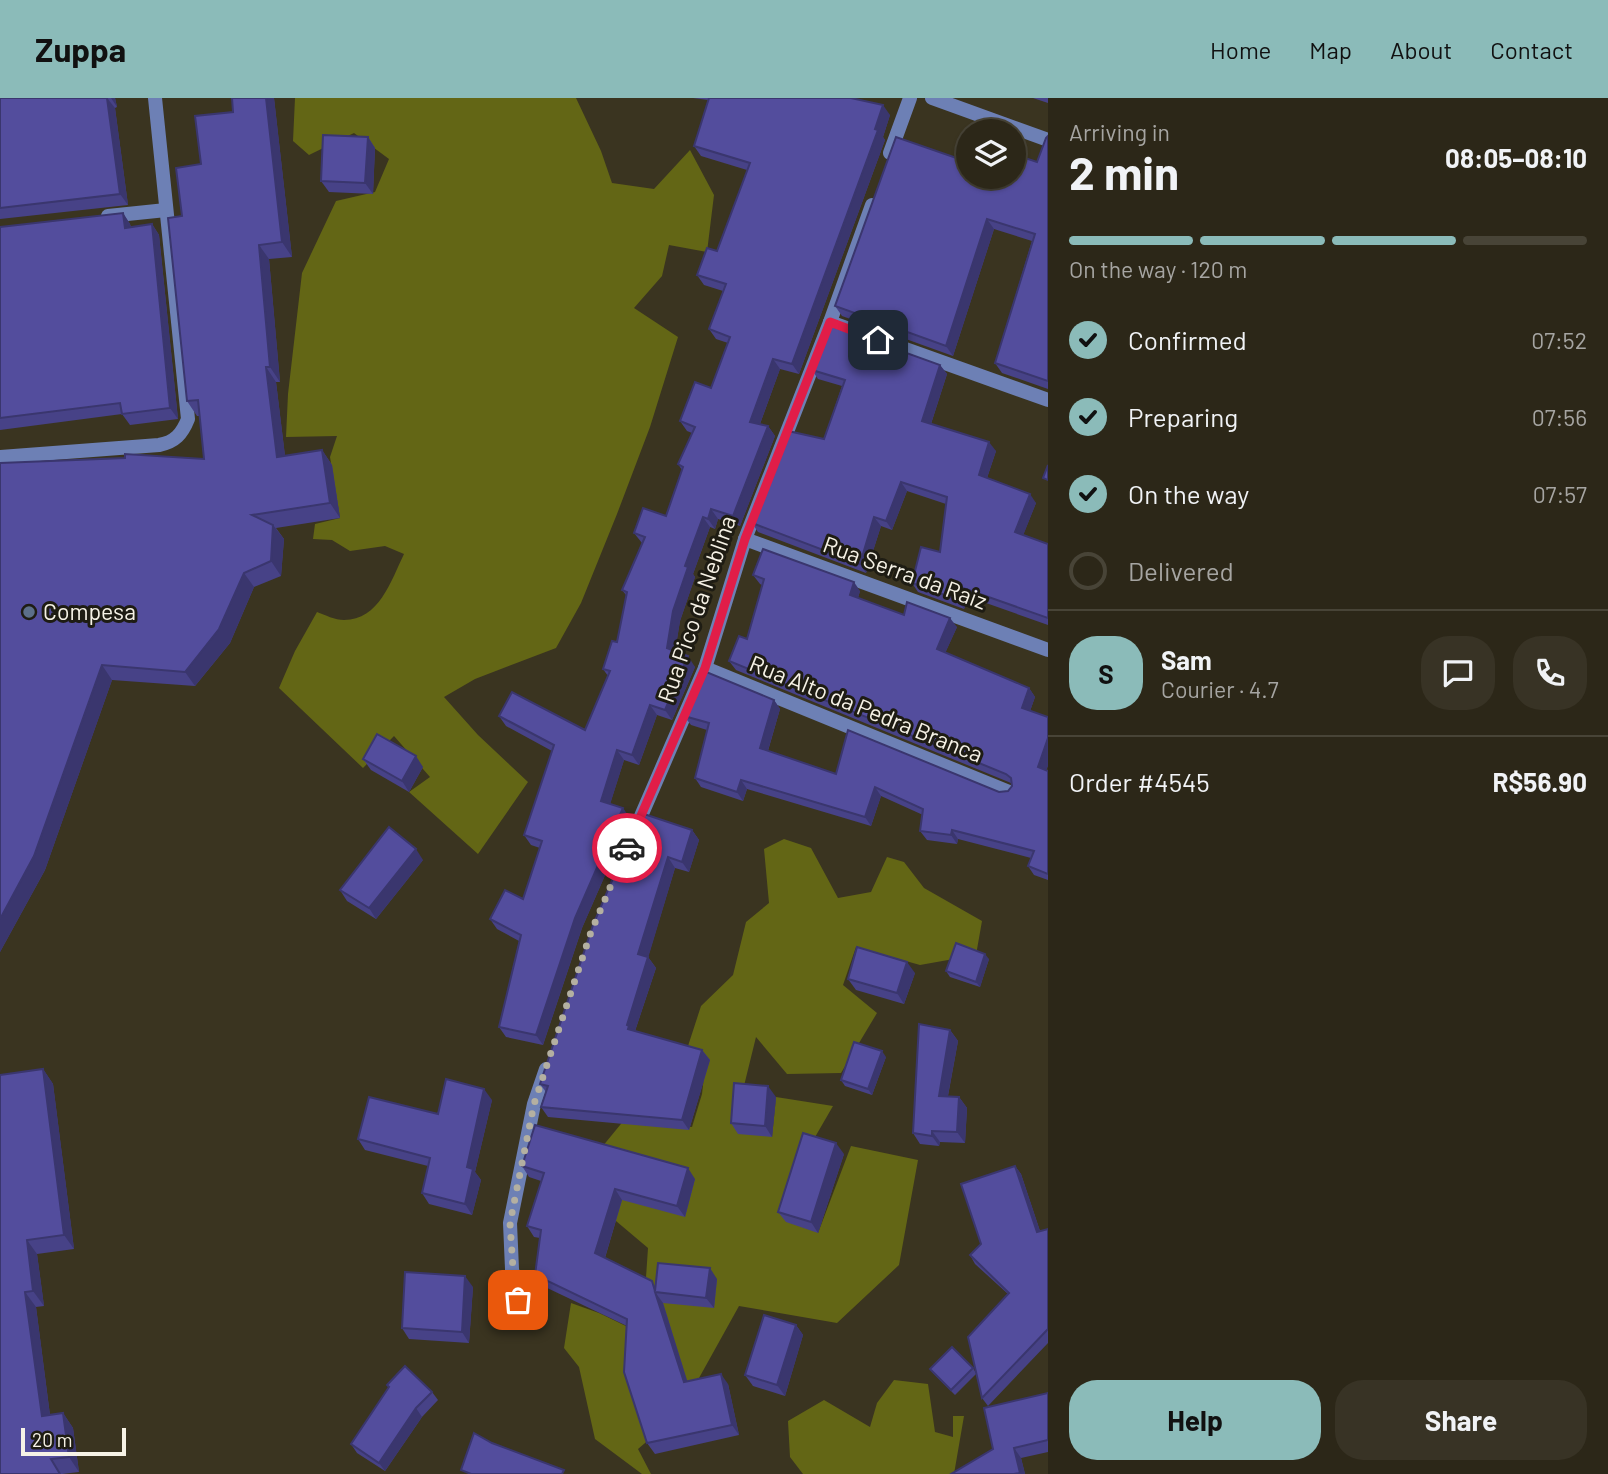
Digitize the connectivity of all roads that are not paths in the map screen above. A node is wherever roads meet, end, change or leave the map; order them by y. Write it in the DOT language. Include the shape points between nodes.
graph roads {
  1 [pos="155,98"];
  2 [pos="910,98"];
  3 [pos="932,98"];
  4 [pos="1048,140"];
  5 [pos="166,210"];
  6 [pos="97,218"];
  7 [pos="830,322"];
  8 [pos="1048,400"];
  9 [pos="0,457"];
  10 [pos="745,539"];
  11 [pos="1048,650"];
  12 [pos="705,668"];
  13 [pos="1009,792"];
  14 [pos="629,844"];
  15 [pos="552,1051"];
  16 [pos="518,1300"];
  1 -- 5 [label="street"];
  2 -- 7 [label="street, Rua Pico da Neblina"];
  3 -- 4 [label="street"];
  5 -- 6 [label="street"];
  5 -- 9 [label="street" via="188,419 177,439 159,445"];
  7 -- 8 [label="street"];
  7 -- 10 [label="street, Rua Pico da Neblina"];
  10 -- 11 [label="street, Rua Serra da Raiz"];
  10 -- 12 [label="street, Rua Pico da Neblina"];
  12 -- 13 [label="street, Rua Alto da Pedra Branca"];
  12 -- 14 [label="street, Rua Pico da Neblina"];
  15 -- 16 [label="street" via="534,1104 510,1223"];
}
